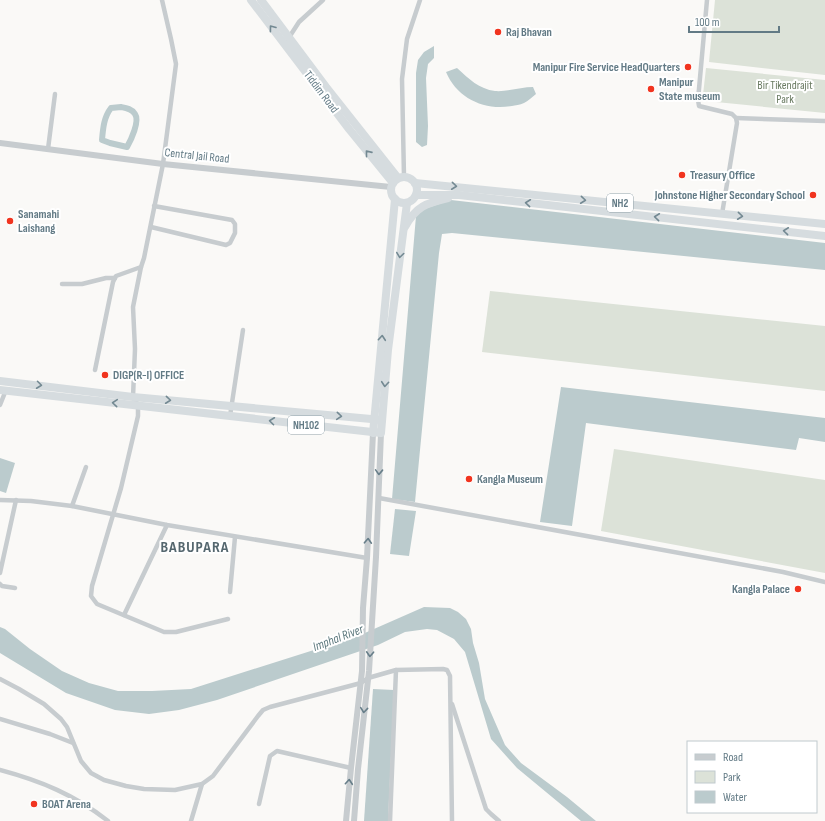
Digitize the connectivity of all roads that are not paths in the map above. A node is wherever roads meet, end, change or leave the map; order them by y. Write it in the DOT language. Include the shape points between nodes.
graph roads {
  1 [pos="162,0"];
  2 [pos="251,0"];
  3 [pos="261,0"];
  4 [pos="323,0"];
  5 [pos="420,0"];
  6 [pos="707,0"];
  7 [pos="286,40"];
  8 [pos="55,94"];
  9 [pos="736,118"];
  10 [pos="825,120"];
  11 [pos="0,143"];
  12 [pos="48,149"];
  13 [pos="163,164"];
  14 [pos="397,181"];
  15 [pos="415,182"];
  16 [pos="416,195"];
  17 [pos="459,195"];
  18 [pos="395,199"];
  19 [pos="407,203"];
  20 [pos="154,206"];
  21 [pos="722,214"];
  22 [pos="825,224"];
  23 [pos="151,227"];
  24 [pos="403,230"];
  25 [pos="825,236"];
  26 [pos="141,267"];
  27 [pos="115,278"];
  28 [pos="62,284"];
  29 [pos="244,330"];
  30 [pos="95,370"];
  31 [pos="0,381"];
  32 [pos="3,390"];
  33 [pos="133,397"];
  34 [pos="0,405"];
  35 [pos="138,405"];
  36 [pos="232,406"];
  37 [pos="291,412"];
  38 [pos="230,416"];
  39 [pos="378,420"];
  40 [pos="290,423"];
  41 [pos="377,433"];
  42 [pos="86,467"];
  43 [pos="379,498"];
  44 [pos="0,500"];
  45 [pos="16,500"];
  46 [pos="72,506"];
  47 [pos="113,515"];
  48 [pos="167,525"];
  49 [pos="235,537"];
  50 [pos="367,558"];
  51 [pos="0,573"];
  52 [pos="825,582"];
  53 [pos="0,584"];
  54 [pos="15,588"];
  55 [pos="230,592"];
  56 [pos="124,616"];
  57 [pos="228,619"];
  58 [pos="396,670"];
  59 [pos="368,678"];
  60 [pos="0,679"];
  61 [pos="361,683"];
  62 [pos="451,699"];
  63 [pos="0,719"];
  64 [pos="73,743"];
  65 [pos="350,768"];
  66 [pos="0,770"];
  67 [pos="202,784"];
  68 [pos="259,804"];
  69 [pos="108,821"];
  70 [pos="191,821"];
  71 [pos="346,821"];
  72 [pos="354,821"];
  73 [pos="390,821"];
  74 [pos="452,821"];
  75 [pos="499,821"];
  1 -- 13 [label="street" via="176,64"];
  7 -- 2 [label="highway, NH2, one-way"];
  3 -- 7 [label="highway, NH2"];
  4 -- 7 [label="street" via="299,22"];
  5 -- 14 [label="street" via="407,39 402,79 402,132"];
  6 -- 9 [label="street" via="699,106 732,114"];
  7 -- 14 [label="highway, NH2"];
  8 -- 12 [label="street"];
  9 -- 10 [label="street"];
  9 -- 21 [label="street"];
  11 -- 12 [label="street, Central Jail Road"];
  12 -- 13 [label="street, Central Jail Road"];
  13 -- 14 [label="street, Central Jail Road"];
  13 -- 20 [label="street"];
  14 -- 15 [label="highway, NH2" via="408,177"];
  14 -- 18 [label="highway, NH2" via="392,195"];
  15 -- 16 [label="highway"];
  15 -- 21 [label="highway, NH2, one-way"];
  16 -- 17 [label="highway, NH2"];
  16 -- 19 [label="highway"];
  17 -- 24 [label="highway" via="423,205"];
  25 -- 17 [label="highway, NH2, one-way"];
  18 -- 19 [label="highway"];
  39 -- 18 [label="highway, one-way"];
  19 -- 24 [label="highway"];
  20 -- 23 [label="street"];
  20 -- 23 [label="street" via="232,220 235,224 235,233 230,244 226,245"];
  21 -- 22 [label="highway, NH2, one-way"];
  23 -- 26 [label="street"];
  24 -- 39 [label="highway, one-way"];
  26 -- 27 [label="street"];
  26 -- 33 [label="street" via="133,307"];
  27 -- 28 [label="street" via="82,284"];
  27 -- 30 [label="street"];
  29 -- 36 [label="street"];
  31 -- 33 [label="highway, NH102, one-way"];
  32 -- 34 [label="street"];
  35 -- 32 [label="highway, NH102, one-way"];
  33 -- 35 [label="street"];
  33 -- 36 [label="highway, NH102, one-way"];
  35 -- 38 [label="highway, NH102"];
  35 -- 47 [label="street" via="134,434"];
  36 -- 37 [label="highway, NH102"];
  36 -- 38 [label="street"];
  37 -- 39 [label="highway, NH102, one-way"];
  37 -- 40 [label="highway"];
  40 -- 38 [label="highway, NH102, one-way"];
  39 -- 41 [label="highway"];
  40 -- 41 [label="highway, NH102"];
  41 -- 43 [label="street, one-way"];
  50 -- 41 [label="street, one-way"];
  42 -- 46 [label="street"];
  43 -- 52 [label="street" via="776,570"];
  43 -- 59 [label="street, one-way"];
  44 -- 45 [label="street"];
  45 -- 46 [label="street"];
  45 -- 51 [label="street"];
  46 -- 47 [label="street"];
  47 -- 48 [label="street"];
  47 -- 56 [label="street" via="91,593 97,604"];
  48 -- 49 [label="street"];
  48 -- 56 [label="street"];
  49 -- 50 [label="street"];
  49 -- 55 [label="street"];
  50 -- 61 [label="street"];
  53 -- 54 [label="street"];
  56 -- 57 [label="street" via="169,632"];
  58 -- 59 [label="street"];
  58 -- 62 [label="street" via="447,670 450,676"];
  58 -- 73 [label="street"];
  59 -- 61 [label="street"];
  59 -- 72 [label="street, one-way"];
  60 -- 64 [label="street" via="54,712 67,727"];
  61 -- 65 [label="street"];
  61 -- 67 [label="street" via="263,710 213,776"];
  62 -- 74 [label="street"];
  62 -- 75 [label="street" via="486,809"];
  63 -- 64 [label="street"];
  64 -- 67 [label="street" via="81,761 97,778 126,786 159,790 175,790"];
  65 -- 68 [label="street" via="277,751 270,756"];
  71 -- 65 [label="street, one-way"];
  66 -- 69 [label="street" via="54,788 81,802"];
  67 -- 70 [label="street"];
}
